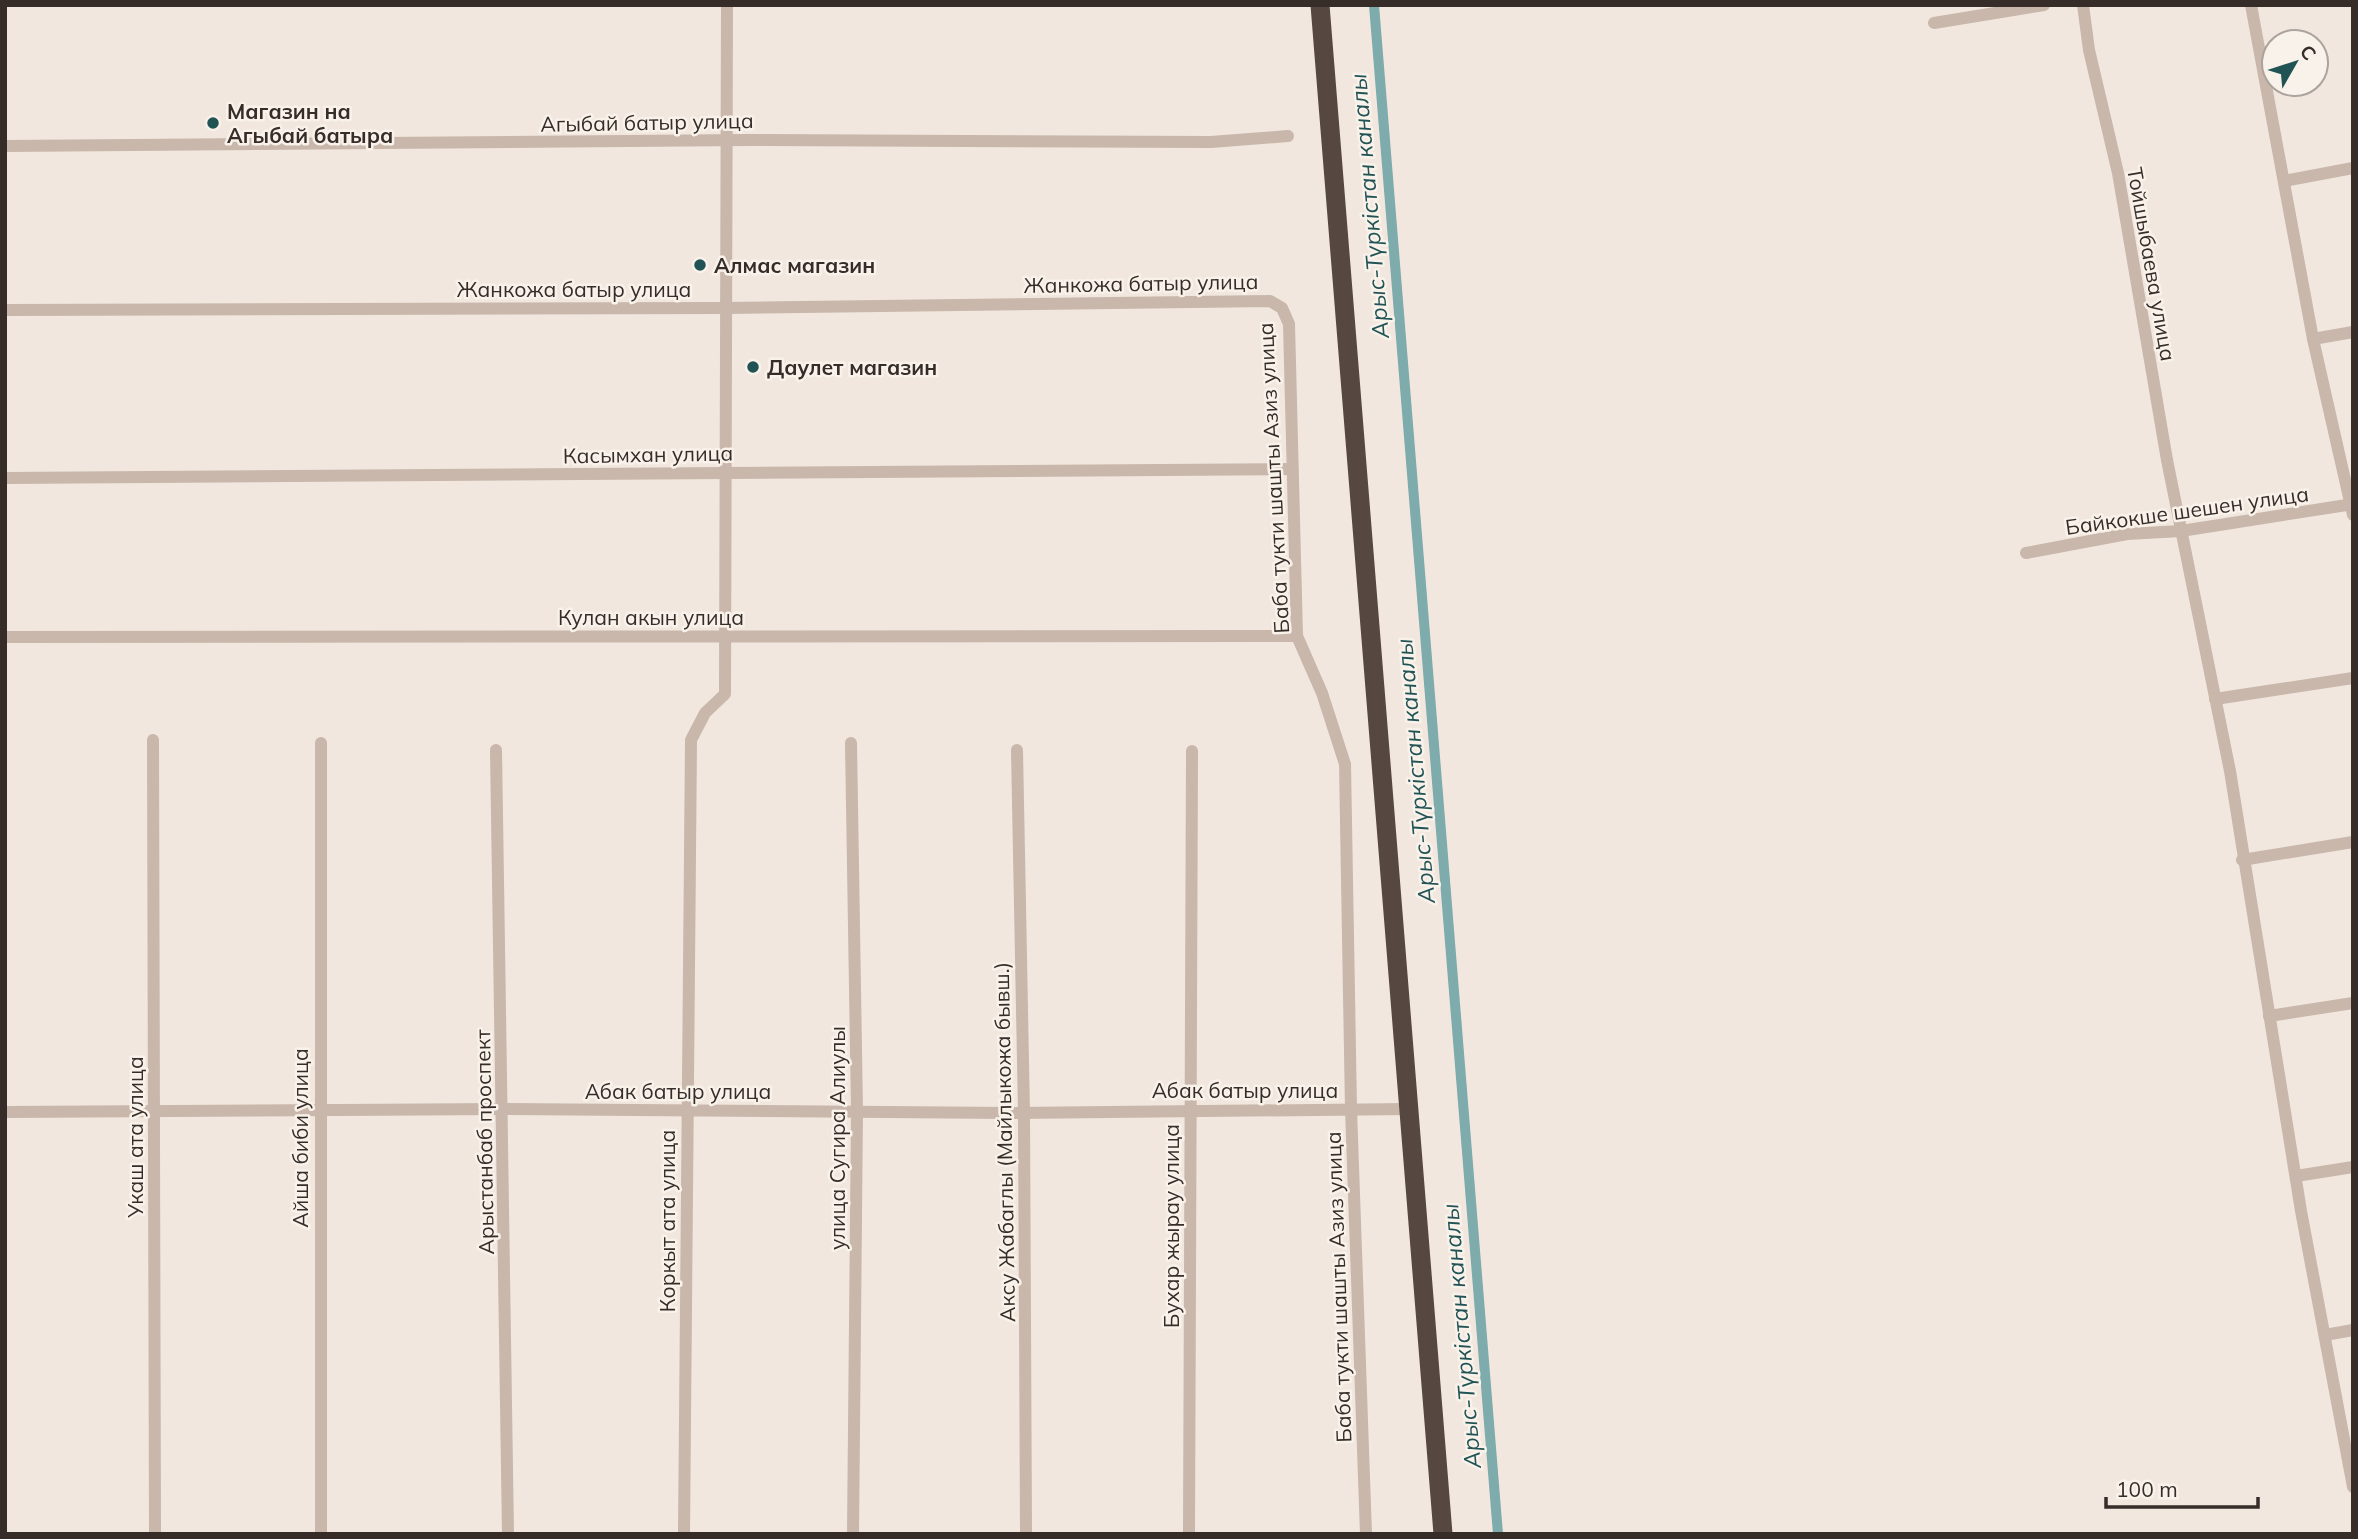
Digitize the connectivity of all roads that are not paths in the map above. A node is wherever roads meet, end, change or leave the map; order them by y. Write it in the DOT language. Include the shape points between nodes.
graph roads {
  1 [pos="727,5"];
  2 [pos="1320,5"];
  3 [pos="1333,5"];
  4 [pos="2044,5"];
  5 [pos="2083,5"];
  6 [pos="2251,5"];
  7 [pos="1934,23"];
  8 [pos="1289,136"];
  9 [pos="726,141"];
  10 [pos="5,146"];
  11 [pos="2353,168"];
  12 [pos="2284,181"];
  13 [pos="1270,301"];
  14 [pos="725,308"];
  15 [pos="5,310"];
  16 [pos="2353,332"];
  17 [pos="2313,339"];
  18 [pos="1292,470"];
  19 [pos="728,471"];
  20 [pos="5,478"];
  21 [pos="2352,508"];
  22 [pos="2181,531"];
  23 [pos="2026,553"];
  24 [pos="727,636"];
  25 [pos="1297,636"];
  26 [pos="5,637"];
  27 [pos="2353,678"];
  28 [pos="2215,699"];
  29 [pos="153,740"];
  30 [pos="321,743"];
  31 [pos="850,743"];
  32 [pos="496,750"];
  33 [pos="1017,750"];
  34 [pos="1192,751"];
  35 [pos="2353,842"];
  36 [pos="2242,860"];
  37 [pos="2353,1003"];
  38 [pos="2269,1016"];
  39 [pos="504,1109"];
  40 [pos="1351,1109"];
  41 [pos="1409,1109"];
  42 [pos="1191,1110"];
  43 [pos="319,1111"];
  44 [pos="858,1111"];
  45 [pos="5,1112"];
  46 [pos="154,1112"];
  47 [pos="687,1112"];
  48 [pos="1024,1113"];
  49 [pos="2353,1167"];
  50 [pos="2296,1176"];
  51 [pos="2353,1330"];
  52 [pos="2325,1335"];
  53 [pos="2353,1487"];
  54 [pos="155,1534"];
  55 [pos="321,1534"];
  56 [pos="508,1534"];
  57 [pos="684,1534"];
  58 [pos="853,1534"];
  59 [pos="1026,1534"];
  60 [pos="1189,1534"];
  61 [pos="1366,1534"];
  62 [pos="1443,1534"];
  63 [pos="1456,1534"];
  1 -- 9 [label="street"];
  2 -- 41 [label="highway"];
  3 -- 63 [label="highway"];
  4 -- 7 [label="street"];
  5 -- 22 [label="street, Тойшыбаева улица" via="2118,173"];
  6 -- 12 [label="street"];
  8 -- 9 [label="street, Агыбай батыр улица" via="1211,142"];
  9 -- 10 [label="street, Агыбай батыр улица"];
  9 -- 14 [label="street"];
  11 -- 12 [label="street"];
  12 -- 17 [label="street"];
  13 -- 14 [label="street, Жанкожа батыр улица"];
  13 -- 18 [label="street, Баба тукти шашты Азиз улица" via="1282,308 1289,324"];
  14 -- 15 [label="street, Жанкожа батыр улица"];
  14 -- 19 [label="street"];
  16 -- 17 [label="street"];
  17 -- 21 [label="street"];
  18 -- 19 [label="street, Касымхан улица"];
  18 -- 25 [label="street, Баба тукти шашты Азиз улица"];
  19 -- 20 [label="street, Касымхан улица"];
  19 -- 24 [label="street"];
  21 -- 22 [label="street, Байкокше шешен улица"];
  22 -- 23 [label="street, Байкокше шешен улица" via="2127,534"];
  22 -- 28 [label="street, Тойшыбаева улица"];
  24 -- 25 [label="street, Кулан акын улица"];
  24 -- 26 [label="street, Кулан акын улица"];
  24 -- 47 [label="street, Коркыт ата улица" via="725,694 705,713 691,740"];
  25 -- 40 [label="street, Баба тукти шашты Азиз улица" via="1345,764"];
  27 -- 28 [label="street"];
  28 -- 36 [label="street, Тойшыбаева улица"];
  29 -- 46 [label="street, Укаш ата улица"];
  30 -- 43 [label="street, Айша биби улица"];
  31 -- 44 [label="street, улица Сугира Алиулы"];
  32 -- 39 [label="street, Арыстанбаб проспект"];
  33 -- 48 [label="street, Аксу Жабаглы (Майлыкожа бывш.)"];
  34 -- 42 [label="street, Бухар жырау улица"];
  35 -- 36 [label="street"];
  36 -- 38 [label="street, Тойшыбаева улица"];
  37 -- 38 [label="street"];
  38 -- 50 [label="street, Тойшыбаева улица"];
  39 -- 43 [label="street, Абак батыр улица"];
  39 -- 47 [label="street, Абак батыр улица"];
  39 -- 56 [label="street, Арыстанбаб проспект"];
  40 -- 41 [label="street, Абак батыр улица"];
  40 -- 42 [label="street, Абак батыр улица"];
  40 -- 61 [label="street, Баба тукти шашты Азиз улица"];
  41 -- 62 [label="highway"];
  42 -- 48 [label="street, Абак батыр улица"];
  42 -- 60 [label="street, Бухар жырау улица"];
  43 -- 46 [label="street, Абак батыр улица"];
  43 -- 55 [label="street, Айша биби улица"];
  44 -- 47 [label="street, Абак батыр улица"];
  44 -- 48 [label="street, Абак батыр улица"];
  44 -- 58 [label="street, улица Сугира Алиулы"];
  45 -- 46 [label="street, Абак батыр улица"];
  46 -- 54 [label="street, Укаш ата улица"];
  47 -- 57 [label="street, Коркыт ата улица"];
  48 -- 59 [label="street, Аксу Жабаглы (Майлыкожа бывш.)"];
  49 -- 50 [label="street"];
  50 -- 52 [label="street, Тойшыбаева улица"];
  51 -- 52 [label="street"];
  52 -- 53 [label="street, Тойшыбаева улица"];
}
